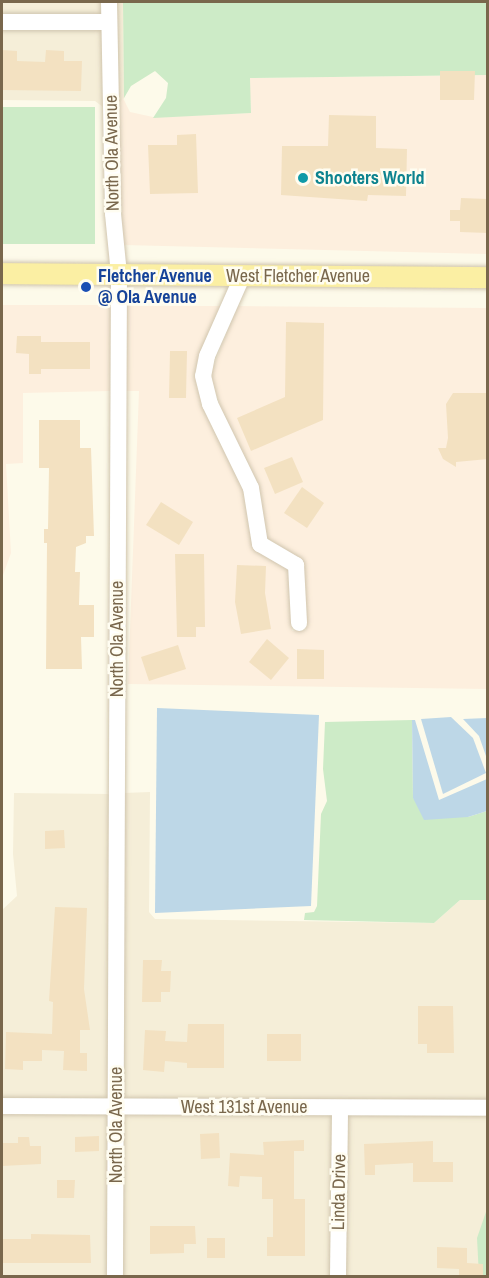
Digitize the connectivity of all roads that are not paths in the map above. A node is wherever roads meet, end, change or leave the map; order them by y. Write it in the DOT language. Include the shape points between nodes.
graph roads {
  1 [pos="109,2"];
  2 [pos="2,22"];
  3 [pos="109,22"];
  4 [pos="2,273"];
  5 [pos="119,274"];
  6 [pos="242,277"];
  7 [pos="488,277"];
  8 [pos="299,623"];
  9 [pos="2,1106"];
  10 [pos="116,1107"];
  11 [pos="340,1108"];
  12 [pos="488,1108"];
  13 [pos="115,1276"];
  14 [pos="338,1276"];
  1 -- 3 [label="street, North Ola Avenue"];
  2 -- 3 [label="street"];
  3 -- 5 [label="street, North Ola Avenue" via="113,214"];
  4 -- 5 [label="main road, West Fletcher Avenue"];
  5 -- 6 [label="main road, West Fletcher Avenue"];
  5 -- 10 [label="street, North Ola Avenue"];
  6 -- 7 [label="main road, West Fletcher Avenue"];
  6 -- 8 [label="street" via="207,356 203,376 210,404 251,488 260,544 296,566"];
  9 -- 10 [label="street, West 131st Avenue"];
  10 -- 11 [label="street, West 131st Avenue"];
  10 -- 13 [label="street, North Ola Avenue"];
  11 -- 12 [label="street, West 131st Avenue"];
  11 -- 14 [label="street, Linda Drive"];
}
